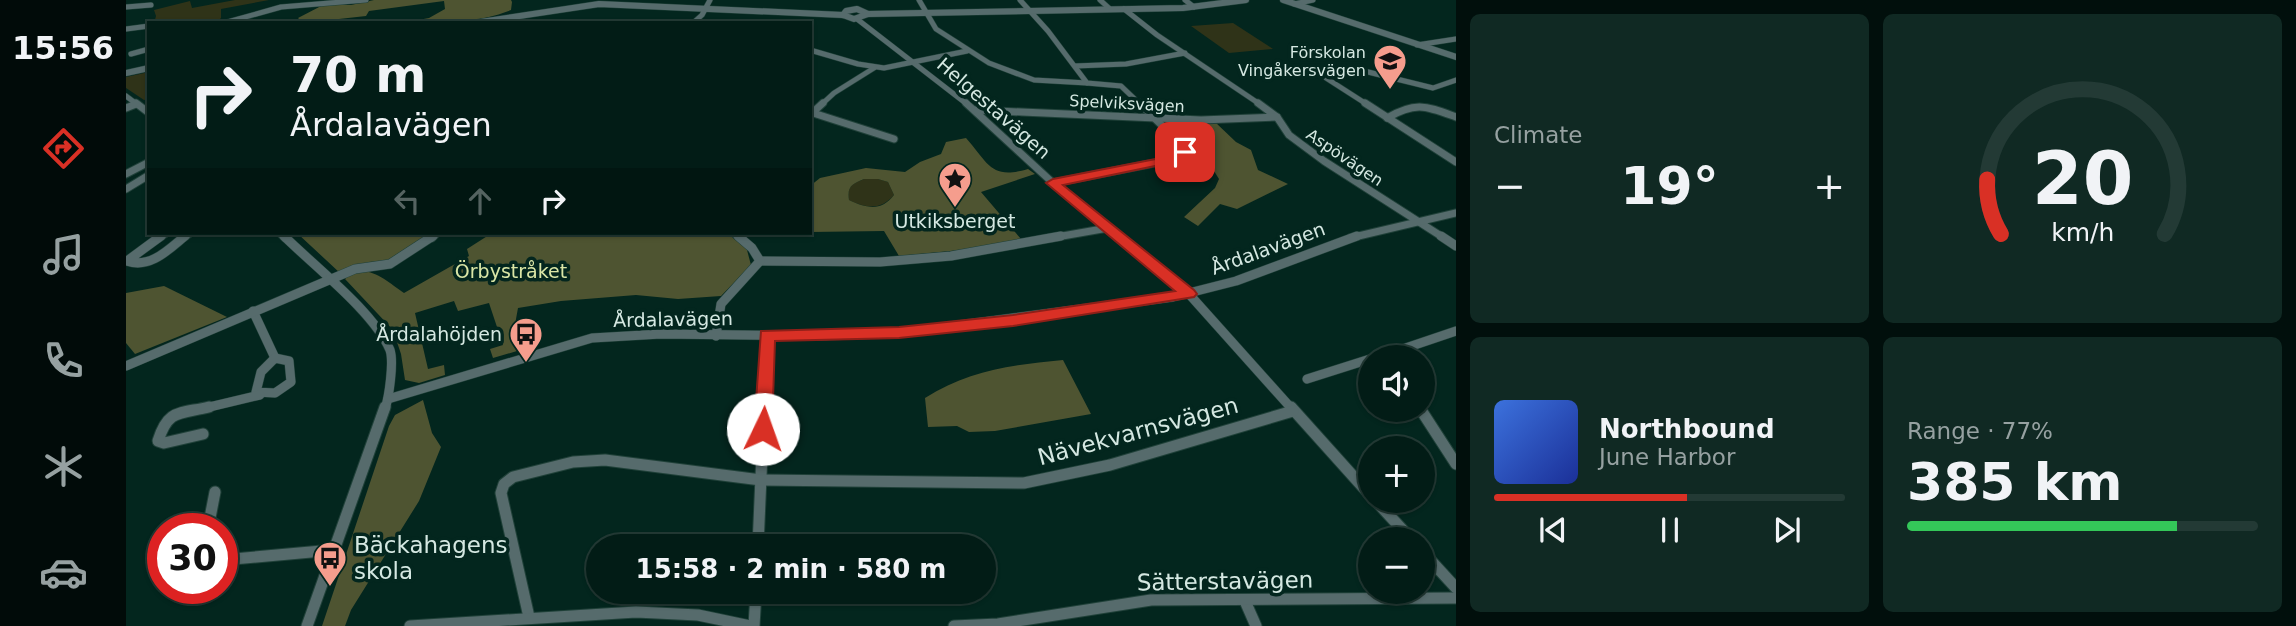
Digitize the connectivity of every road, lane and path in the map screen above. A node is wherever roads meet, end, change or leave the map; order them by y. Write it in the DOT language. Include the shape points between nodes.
graph roads {
  1 [pos="366,0"];
  2 [pos="615,0"];
  3 [pos="853,0"];
  4 [pos="919,0"];
  5 [pos="1020,0"];
  6 [pos="1100,0"];
  7 [pos="1185,0"];
  8 [pos="1246,0"];
  9 [pos="1283,0"];
  10 [pos="1313,0"];
  11 [pos="599,4"];
  12 [pos="709,4"];
  13 [pos="1294,4"];
  14 [pos="151,5"];
  15 [pos="126,7"];
  16 [pos="1194,7"];
  17 [pos="1110,9"];
  18 [pos="1124,9"];
  19 [pos="1028,11"];
  20 [pos="926,13"];
  21 [pos="857,14"];
  22 [pos="229,21"];
  23 [pos="502,21"];
  24 [pos="695,21"];
  25 [pos="147,26"];
  26 [pos="126,29"];
  27 [pos="1456,39"];
  28 [pos="1417,45"];
  29 [pos="147,50"];
  30 [pos="812,51"];
  31 [pos="967,51"];
  32 [pos="1185,53"];
  33 [pos="131,54"];
  34 [pos="1456,57"];
  35 [pos="913,62"];
  36 [pos="1075,66"];
  37 [pos="147,68"];
  38 [pos="874,68"];
  39 [pos="126,73"];
  40 [pos="1456,80"];
  41 [pos="1087,83"];
  42 [pos="126,96"];
  43 [pos="136,104"];
  44 [pos="126,108"];
  45 [pos="975,110"];
  46 [pos="147,112"];
  47 [pos="812,112"];
  48 [pos="812,113"];
  49 [pos="1153,117"];
  50 [pos="1277,117"];
  51 [pos="1456,117"];
  52 [pos="1387,118"];
  53 [pos="894,139"];
  54 [pos="1456,162"];
  55 [pos="147,163"];
  56 [pos="126,174"];
  57 [pos="147,176"];
  58 [pos="1053,183"];
  59 [pos="126,189"];
  60 [pos="1456,213"];
  61 [pos="1418,222"];
  62 [pos="1108,228"];
  63 [pos="163,235"];
  64 [pos="187,235"];
  65 [pos="282,235"];
  66 [pos="435,235"];
  67 [pos="736,235"];
  68 [pos="1456,246"];
  69 [pos="760,261"];
  70 [pos="328,279"];
  71 [pos="1189,294"];
  72 [pos="253,311"];
  73 [pos="1456,331"];
  74 [pos="767,335"];
  75 [pos="716,336"];
  76 [pos="1415,345"];
  77 [pos="275,358"];
  78 [pos="1358,363"];
  79 [pos="126,366"];
  80 [pos="1307,379"];
  81 [pos="260,394"];
  82 [pos="388,399"];
  83 [pos="1293,411"];
  84 [pos="1429,422"];
  85 [pos="203,434"];
  86 [pos="1456,464"];
  87 [pos="761,480"];
  88 [pos="1358,482"];
  89 [pos="215,492"];
  90 [pos="211,513"];
  91 [pos="1388,513"];
  92 [pos="1400,527"];
  93 [pos="759,534"];
  94 [pos="333,550"];
  95 [pos="238,559"];
  96 [pos="1435,565"];
  97 [pos="1456,588"];
  98 [pos="1456,598"];
  99 [pos="1245,601"];
  100 [pos="755,604"];
  101 [pos="529,617"];
  102 [pos="307,626"];
  103 [pos="410,626"];
  104 [pos="752,626"];
  105 [pos="954,626"];
  106 [pos="1256,626"];
  1 -- 22 [label="street" via="309,4"];
  2 -- 11 [label="street"];
  3 -- 21 [label="street, Helgestavägen"];
  4 -- 20 [label="street"];
  5 -- 19 [label="street"];
  6 -- 17 [label="street"];
  7 -- 16 [label="street"];
  8 -- 16 [label="street"];
  9 -- 13 [label="street"];
  10 -- 13 [label="street"];
  11 -- 12 [label="street"];
  11 -- 23 [label="street"];
  12 -- 21 [label="street"];
  12 -- 24 [label="street"];
  13 -- 28 [label="street"];
  14 -- 15 [label="street"];
  16 -- 18 [label="street"];
  17 -- 18 [label="street"];
  17 -- 19 [label="street"];
  18 -- 32 [label="street, Aspövägen"];
  19 -- 20 [label="street"];
  19 -- 36 [label="street"];
  20 -- 21 [label="street"];
  20 -- 31 [label="street" via="936,29"];
  21 -- 35 [label="street, Helgestavägen"];
  25 -- 26 [label="street"];
  27 -- 28 [label="street"];
  28 -- 34 [label="street"];
  29 -- 33 [label="street"];
  30 -- 38 [label="street"];
  31 -- 35 [label="street"];
  31 -- 41 [label="street" via="1015,75"];
  32 -- 36 [label="street" via="1126,64"];
  32 -- 50 [label="street, Aspövägen"];
  35 -- 38 [label="street"];
  35 -- 45 [label="street, Helgestavägen"];
  36 -- 41 [label="street"];
  37 -- 39 [label="street"];
  38 -- 47 [label="street"];
  40 -- 52 [label="street" via="1428,88 1360,70 1325,73"];
  41 -- 49 [label="street" via="1121,86"];
  42 -- 43 [label="street"];
  43 -- 44 [label="street"];
  43 -- 46 [label="street"];
  45 -- 49 [label="street, Spelviksvägen"];
  45 -- 58 [label="street, Helgestavägen"];
  48 -- 53 [label="street"];
  49 -- 50 [label="street, Spelviksvägen"];
  49 -- 58 [label="street" via="1184,146 1180,158"];
  50 -- 61 [label="street, Aspövägen" via="1289,135"];
  51 -- 52 [label="street" via="1414,104"];
  52 -- 54 [label="street"];
  55 -- 56 [label="street"];
  57 -- 59 [label="street"];
  58 -- 62 [label="street, Helgestavägen"];
  60 -- 61 [label="street, Årdalavägen"];
  61 -- 68 [label="street, Aspövägen"];
  61 -- 71 [label="street, Årdalavägen" via="1342,240"];
  62 -- 69 [label="street" via="951,256 880,262"];
  62 -- 71 [label="street, Helgestavägen"];
  63 -- 64 [label="street" via="127,261 149,262"];
  65 -- 70 [label="street"];
  66 -- 70 [label="street" via="385,267 368,265"];
  67 -- 69 [label="street"];
  69 -- 75 [label="street" via="721,304"];
  70 -- 72 [label="street"];
  70 -- 82 [label="street" via="382,332 391,353"];
  71 -- 74 [label="street, Årdalavägen" via="899,333"];
  71 -- 83 [label="street, Helgestavägen"];
  72 -- 77 [label="street"];
  72 -- 79 [label="street"];
  73 -- 76 [label="street"];
  74 -- 75 [label="street, Årdalavägen"];
  74 -- 87 [label="street"];
  75 -- 82 [label="street, Årdalavägen" via="592,338"];
  77 -- 81 [label="street" via="262,367 256,386"];
  77 -- 81 [label="street" via="289,361 291,382 275,393"];
  78 -- 80 [label="street"];
  81 -- 85 [label="street" via="174,415 164,422 158,441"];
  82 -- 94 [label="street"];
  83 -- 87 [label="street, Nävekvarnsvägen" via="1110,465 1024,482"];
  83 -- 88 [label="street, Helgestavägen"];
  84 -- 86 [label="street"];
  87 -- 93 [label="street"];
  87 -- 101 [label="street, Nävekvarnsvägen" via="605,460 573,462 513,477 501,492"];
  89 -- 90 [label="street"];
  91 -- 92 [label="street"];
  94 -- 95 [label="street"];
  94 -- 102 [label="street"];
  96 -- 97 [label="street"];
  98 -- 99 [label="street, Sätterstavägen"];
  99 -- 105 [label="street, Sätterstavägen" via="1151,600 998,624"];
  99 -- 106 [label="street"];
  100 -- 104 [label="street"];
  101 -- 103 [label="street"];
  101 -- 104 [label="street" via="636,612 698,615"];
}
